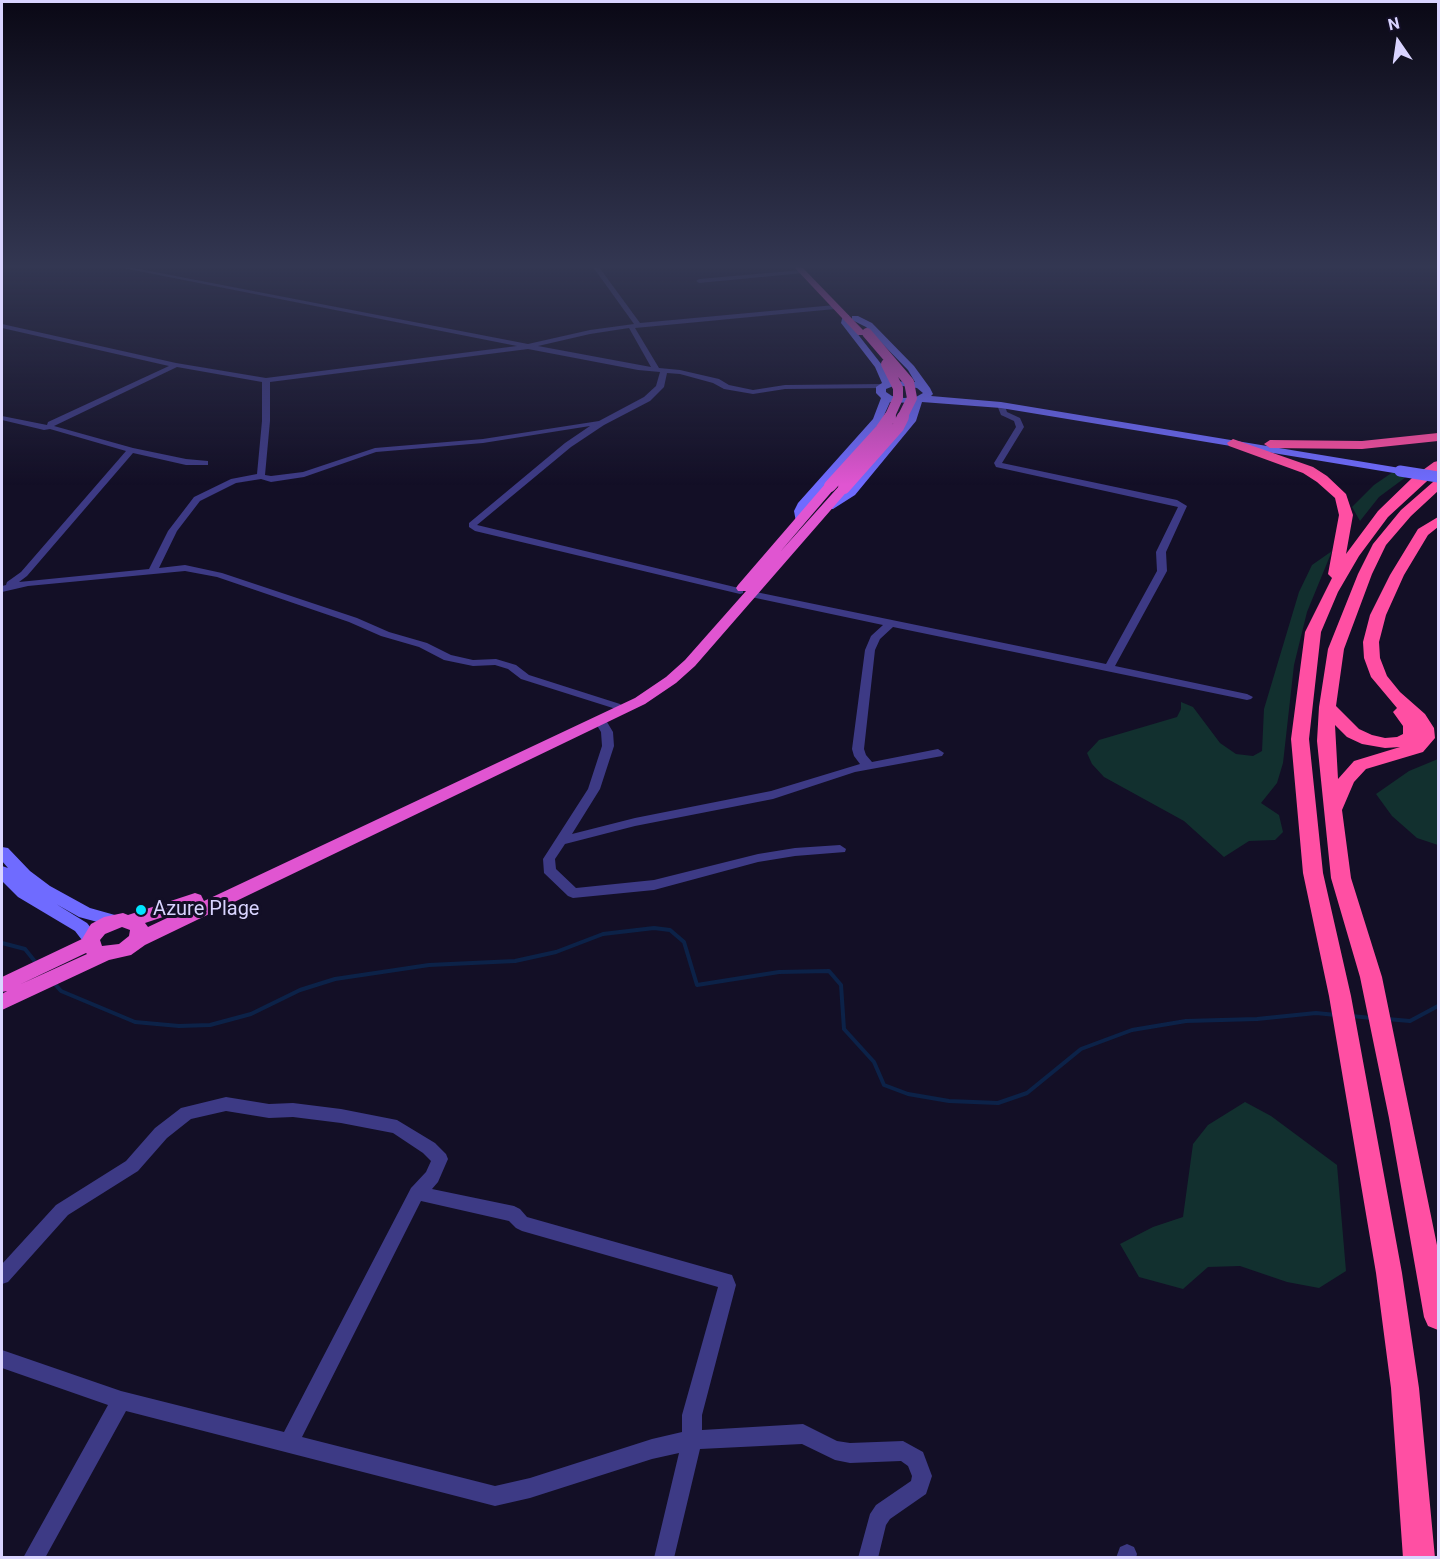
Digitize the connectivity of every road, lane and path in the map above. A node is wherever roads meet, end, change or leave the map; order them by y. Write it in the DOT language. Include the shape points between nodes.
graph roads {
  1 [pos="63,340"];
  2 [pos="499,340"];
  3 [pos="557,340"];
  4 [pos="643,340"];
  5 [pos="858,340"];
  6 [pos="869,340"];
  7 [pos="883,340"];
  8 [pos="531,346"];
  9 [pos="176,365"];
  10 [pos="659,369"];
  11 [pos="266,380"];
  12 [pos="885,385"];
  13 [pos="922,394"];
  14 [pos="885,397"];
  15 [pos="961,400"];
  16 [pos="980,402"];
  17 [pos="1005,406"];
  18 [pos="915,414"];
  19 [pos="2,418"];
  20 [pos="601,423"];
  21 [pos="48,426"];
  22 [pos="1438,437"];
  23 [pos="1233,443"];
  24 [pos="1270,444"];
  25 [pos="130,450"];
  26 [pos="205,463"];
  27 [pos="1438,465"];
  28 [pos="1404,469"];
  29 [pos="1438,472"];
  30 [pos="261,476"];
  31 [pos="1438,477"];
  32 [pos="1438,485"];
  33 [pos="837,487"];
  34 [pos="829,507"];
  35 [pos="1438,515"];
  36 [pos="800,520"];
  37 [pos="1438,521"];
  38 [pos="153,570"];
  39 [pos="4,587"];
  40 [pos="1330,592"];
  41 [pos="746,593"];
  42 [pos="891,623"];
  43 [pos="1109,668"];
  44 [pos="1247,697"];
  45 [pos="616,706"];
  46 [pos="1328,706"];
  47 [pos="601,722"];
  48 [pos="938,753"];
  49 [pos="869,766"];
  50 [pos="1333,809"];
  51 [pos="563,840"];
  52 [pos="840,849"];
  53 [pos="2,852"];
  54 [pos="2,872"];
  55 [pos="123,921"];
  56 [pos="138,940"];
  57 [pos="88,951"];
  58 [pos="14,984"];
  59 [pos="2,1002"];
  60 [pos="417,1193"];
  61 [pos="2,1276"];
  62 [pos="1438,1317"];
  63 [pos="2,1359"];
  64 [pos="121,1400"];
  65 [pos="692,1440"];
  66 [pos="290,1443"];
  67 [pos="33,1557"];
  68 [pos="664,1557"];
  69 [pos="868,1557"];
  70 [pos="1419,1557"];
  1 -- 9 [label="street"];
  2 -- 8 [label="street"];
  3 -- 8 [label="street"];
  4 -- 10 [label="street"];
  5 -- 12 [label="main road" via="879,367"];
  6 -- 33 [label="highway, bridge" via="893,374 898,398 885,425"];
  7 -- 13 [label="main road" via="911,368"];
  8 -- 10 [label="street"];
  8 -- 11 [label="street"];
  9 -- 11 [label="street"];
  9 -- 21 [label="street"];
  10 -- 12 [label="street" via="753,392"];
  10 -- 20 [label="street" via="660,387 647,399"];
  11 -- 30 [label="street"];
  12 -- 13 [label="main road" via="905,382"];
  12 -- 14 [label="main road" via="880,391"];
  13 -- 14 [label="main road" via="904,401"];
  13 -- 15 [label="main road"];
  13 -- 16 [label="main road"];
  13 -- 18 [label="main road"];
  14 -- 36 [label="main road" via="877,420 804,503"];
  15 -- 16 [label="main road"];
  15 -- 18 [label="main road" via="934,402"];
  16 -- 17 [label="main road"];
  17 -- 23 [label="main road"];
  17 -- 24 [label="main road" via="1032,406"];
  17 -- 43 [label="street" via="1004,413 1017,420 1020,427 999,465 1183,506 1161,552 1162,571"];
  18 -- 34 [label="main road" via="851,493"];
  19 -- 21 [label="street"];
  20 -- 30 [label="street" via="483,441 375,450 304,474 271,479"];
  20 -- 41 [label="street" via="472,526"];
  21 -- 25 [label="street"];
  22 -- 24 [label="highway" via="1391,444"];
  23 -- 28 [label="main road"];
  23 -- 40 [label="highway" via="1308,470 1341,497 1346,515"];
  24 -- 28 [label="main road"];
  25 -- 26 [label="street"];
  25 -- 39 [label="street" via="24,574"];
  27 -- 40 [label="highway" via="1383,514"];
  28 -- 29 [label="main road"];
  28 -- 31 [label="main road, bridge"];
  30 -- 38 [label="street" via="234,481 197,499 173,531"];
  32 -- 46 [label="highway" via="1406,513 1380,544 1370,564 1336,649"];
  33 -- 34 [label="highway"];
  33 -- 36 [label="highway"];
  34 -- 41 [label="highway"];
  35 -- 46 [label="highway" via="1418,527 1388,572 1374,600 1359,649 1364,671 1377,690 1410,721 1411,736 1391,743 1363,738"];
  36 -- 41 [label="highway"];
  37 -- 50 [label="highway" via="1422,531 1397,575 1378,615 1371,642 1379,677 1419,718 1426,738 1418,748 1360,765 1346,780"];
  38 -- 39 [label="street"];
  38 -- 45 [label="street" via="185,568 219,575 423,645 448,658 496,662 525,677"];
  40 -- 70 [label="highway" via="1313,632 1300,739 1313,873 1340,996 1389,1274 1403,1376"];
  41 -- 42 [label="street"];
  41 -- 45 [label="highway" via="672,667"];
  41 -- 47 [label="highway" via="690,663 671,680"];
  42 -- 43 [label="street"];
  42 -- 49 [label="street" via="875,638 870,650 858,749"];
  43 -- 44 [label="street"];
  45 -- 55 [label="highway" via="196,900"];
  46 -- 50 [label="highway" via="1326,741"];
  47 -- 51 [label="street" via="608,746 594,789"];
  47 -- 56 [label="highway"];
  48 -- 49 [label="street"];
  49 -- 51 [label="street" via="773,795"];
  50 -- 62 [label="highway" via="1341,878 1371,977"];
  51 -- 52 [label="street" via="549,859 549,870 573,893 654,885 758,858"];
  53 -- 55 [label="main road" via="44,890 85,913"];
  54 -- 57 [label="main road" via="24,893 81,927"];
  55 -- 56 [label="highway" via="138,926"];
  55 -- 57 [label="highway" via="98,929"];
  56 -- 57 [label="highway" via="124,950"];
  57 -- 58 [label="highway"];
  58 -- 59 [label="highway"];
  60 -- 61 [label="street" via="432,1177 440,1159 397,1127 341,1116 226,1104 187,1113 161,1133 132,1166 62,1210"];
  60 -- 65 [label="street" via="514,1214 522,1223 726,1281 692,1415"];
  60 -- 66 [label="street"];
  63 -- 64 [label="street"];
  64 -- 66 [label="street"];
  64 -- 67 [label="street"];
  65 -- 66 [label="street" via="495,1496"];
  65 -- 68 [label="street"];
  65 -- 69 [label="street" via="803,1434 850,1454 903,1451 916,1459 922,1476 919,1487 883,1512"];
}
